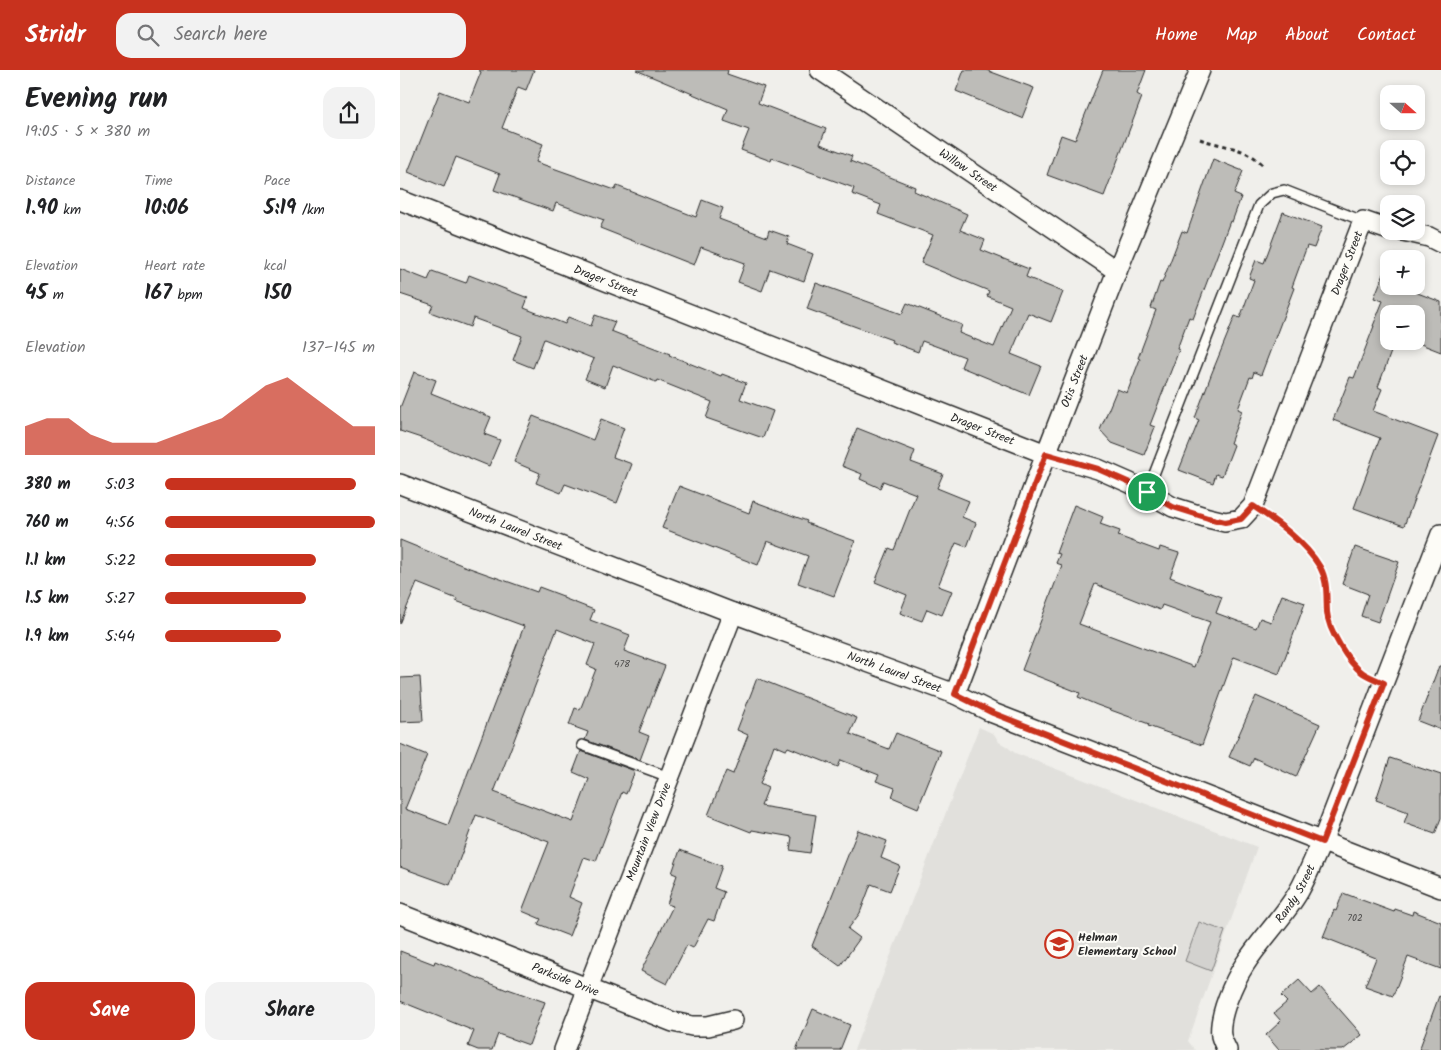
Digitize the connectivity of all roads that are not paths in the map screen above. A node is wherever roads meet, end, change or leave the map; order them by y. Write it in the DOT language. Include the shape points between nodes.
graph roads {
  1 [pos="820,70"];
  2 [pos="1200,70"];
  3 [pos="400,200"];
  4 [pos="1363,222"];
  5 [pos="1380,227"];
  6 [pos="1425,237"];
  7 [pos="1441,243"];
  8 [pos="1117,271"];
  9 [pos="1046,454"];
  10 [pos="400,484"];
  11 [pos="1147,492"];
  12 [pos="1441,534"];
  13 [pos="733,613"];
  14 [pos="955,694"];
  15 [pos="582,745"];
  16 [pos="670,777"];
  17 [pos="1322,842"];
  18 [pos="1441,888"];
  19 [pos="400,914"];
  20 [pos="587,988"];
  21 [pos="733,1020"];
  22 [pos="564,1050"];
  23 [pos="1227,1050"];
  1 -- 8 [label="street, Willow Street"];
  2 -- 8 [label="street, Otis Street"];
  3 -- 9 [label="street, Drager Street"];
  4 -- 5 [label="street, Drager Street"];
  4 -- 11 [label="street, Drager Street" via="1253,506 1241,519 1225,522 1173,507"];
  4 -- 11 [label="lane" via="1284,190 1272,193 1259,205"];
  6 -- 7 [label="street"];
  8 -- 9 [label="street, Otis Street"];
  9 -- 11 [label="street, Drager Street" via="1098,469"];
  9 -- 14 [label="street, Otis Street"];
  10 -- 13 [label="street, North Laurel Street"];
  12 -- 17 [label="street, Randy Street"];
  13 -- 14 [label="street, North Laurel Street"];
  13 -- 16 [label="street, Mountain View Drive"];
  14 -- 17 [label="street, North Laurel Street" via="993,713"];
  15 -- 16 [label="lane"];
  16 -- 20 [label="street, Mountain View Drive"];
  17 -- 18 [label="street, North Laurel Street"];
  17 -- 23 [label="street, Randy Street" via="1299,891 1244,964 1234,984 1222,1020 1221,1036"];
  19 -- 20 [label="street, Parkside Drive"];
  20 -- 21 [label="street, Parkside Drive" via="673,1022 708,1026"];
  20 -- 22 [label="street, Mountain View Drive"];
}
